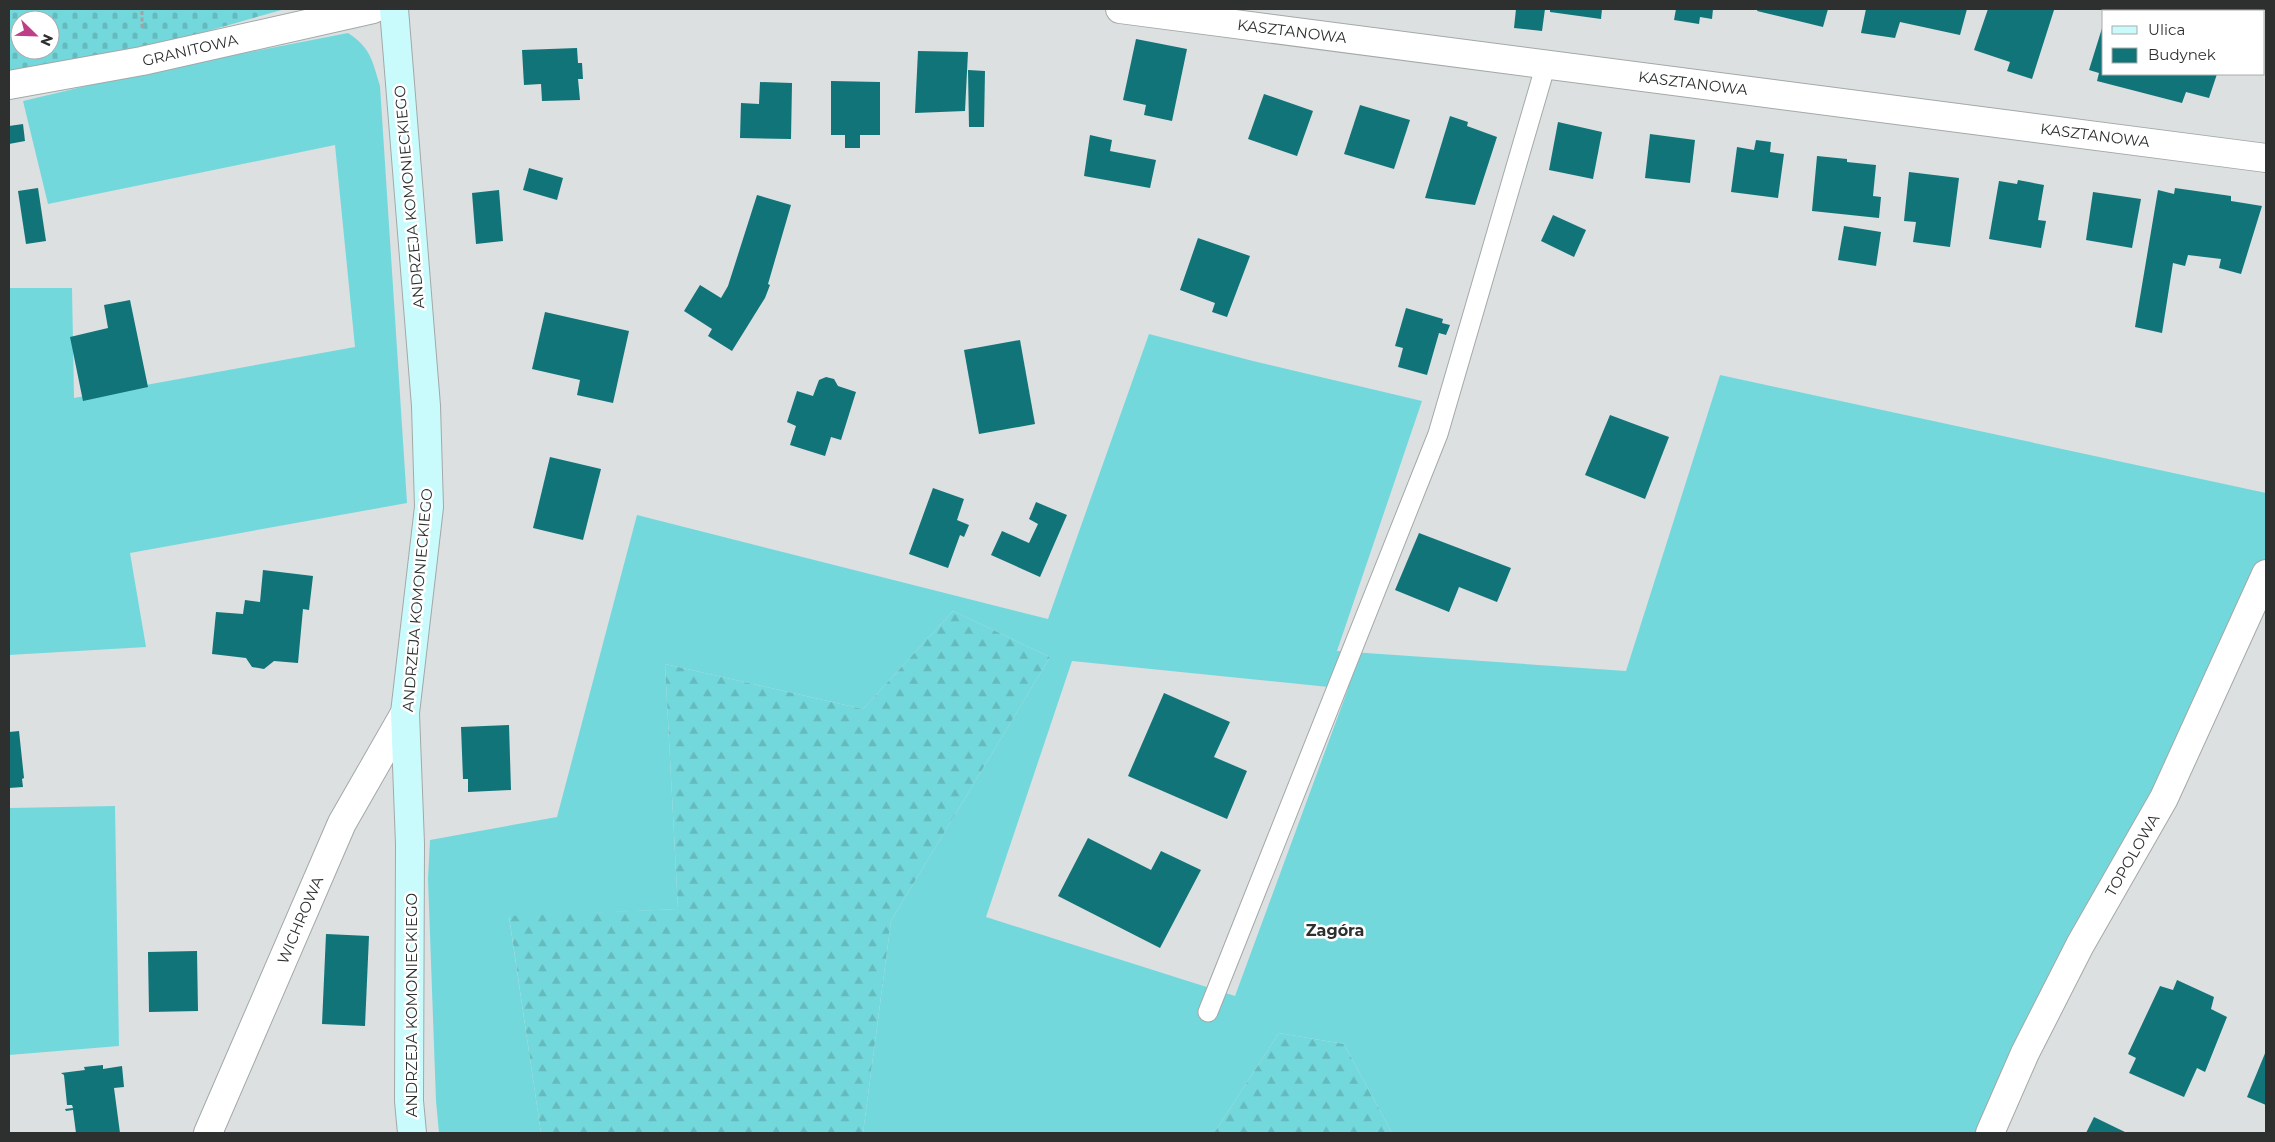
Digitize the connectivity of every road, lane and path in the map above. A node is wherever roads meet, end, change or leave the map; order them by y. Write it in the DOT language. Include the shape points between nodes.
graph roads {
  1 [pos="379,9"];
  2 [pos="1120,9"];
  3 [pos="1546,64"];
  4 [pos="9,85"];
  5 [pos="2266,158"];
  6 [pos="2266,574"];
  7 [pos="405,713"];
  8 [pos="1208,1012"];
  9 [pos="208,1133"];
  10 [pos="412,1133"];
  11 [pos="1990,1133"];
  1 -- 4 [label="street, GRANITOWA" via="142,61"];
  1 -- 7 [label="street, ANDRZEJA KOMONIECKIEGO" via="426,406 428,498"];
  2 -- 3 [label="street, KASZTANOWA"];
  3 -- 5 [label="street, KASZTANOWA"];
  3 -- 8 [label="lane" via="1438,434"];
  6 -- 11 [label="street, TOPOLOWA" via="2164,798 2080,945 2025,1054"];
  7 -- 9 [label="street, WICHROWA" via="342,822"];
  7 -- 10 [label="street, ANDRZEJA KOMONIECKIEGO" via="410,844 409,1101"];
}
